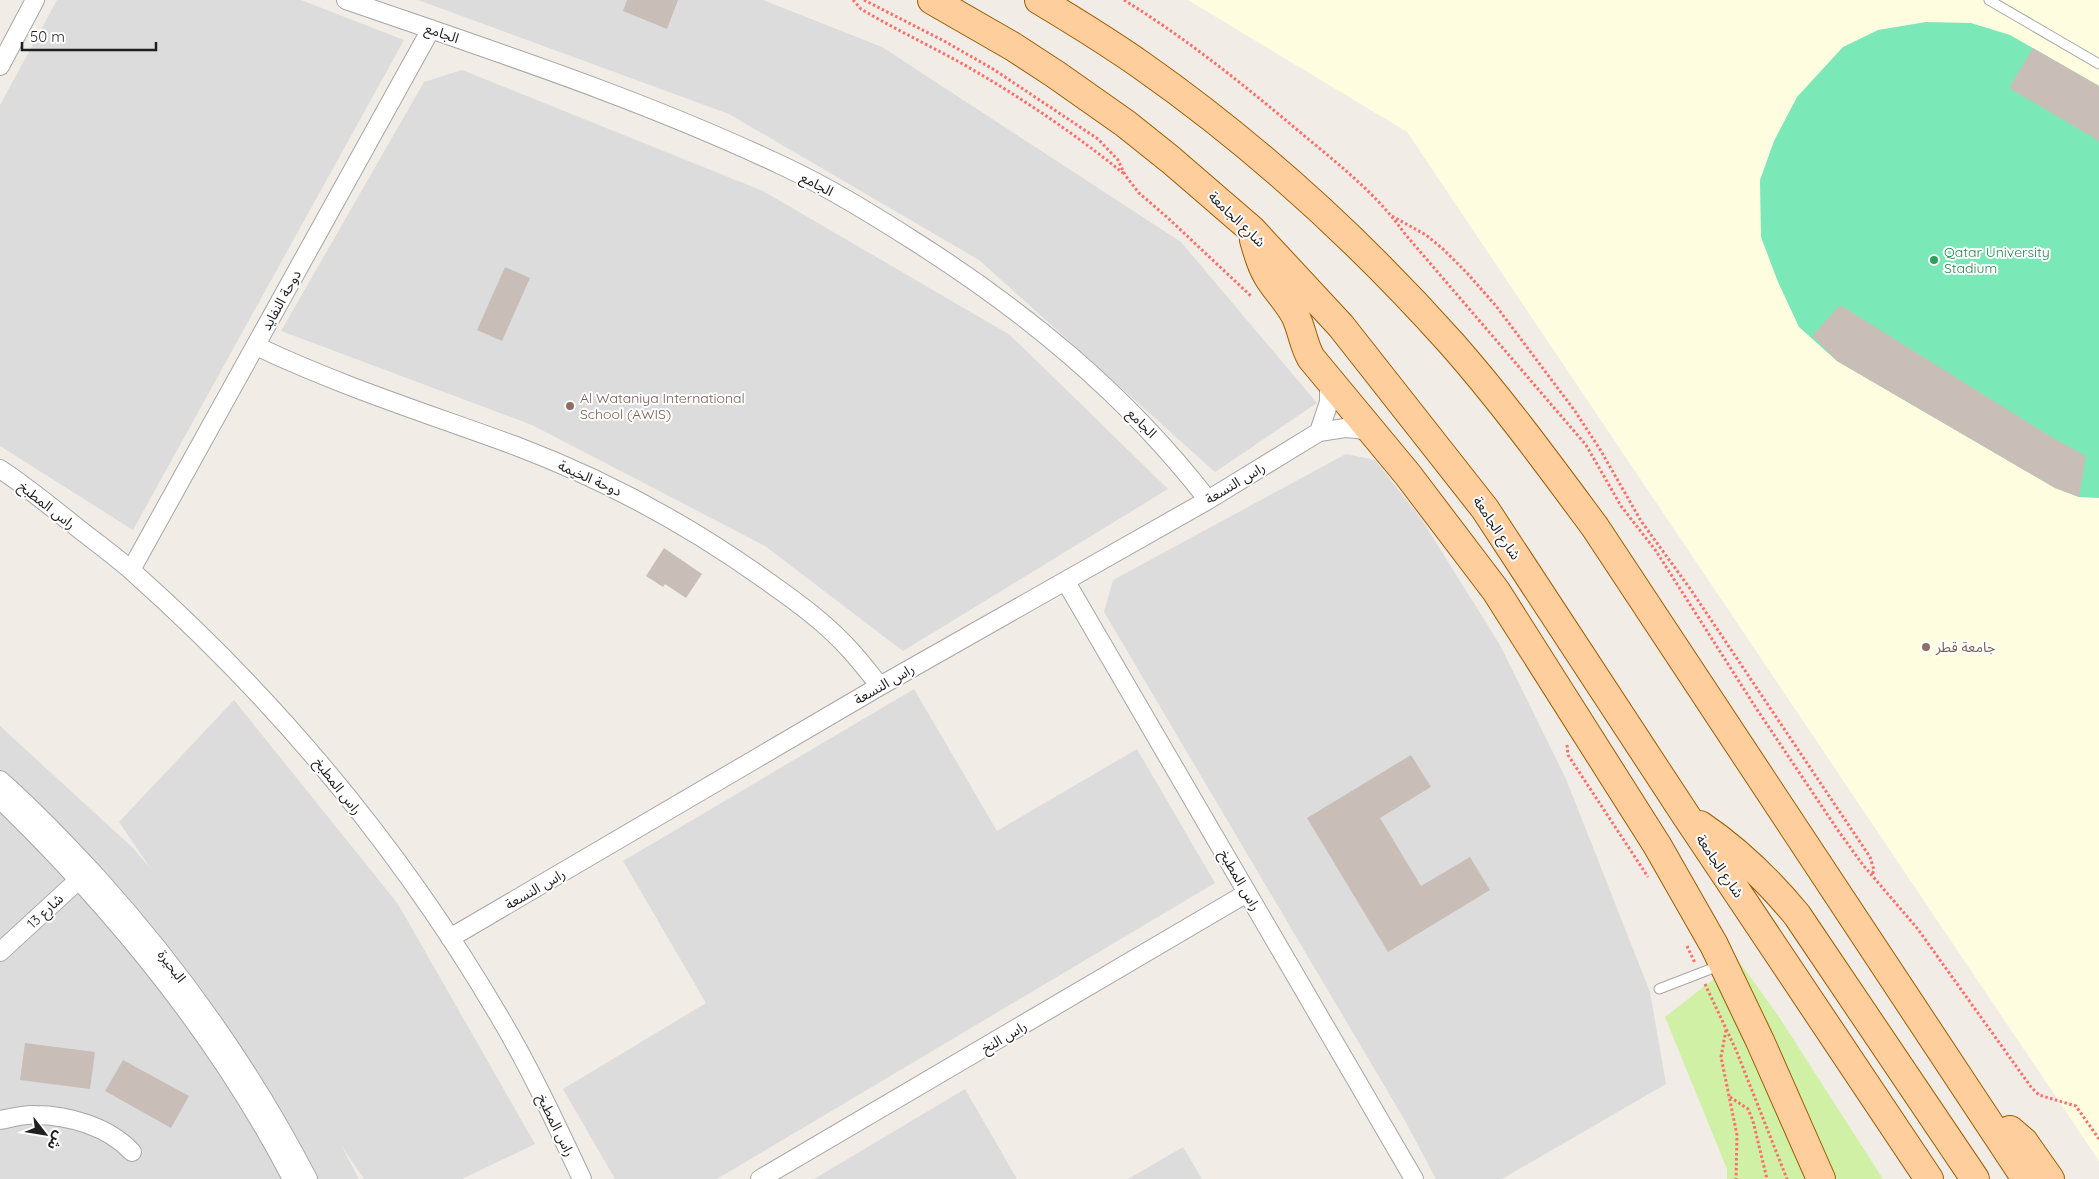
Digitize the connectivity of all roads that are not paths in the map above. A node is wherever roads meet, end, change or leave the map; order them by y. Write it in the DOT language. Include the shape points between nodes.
graph roads {
  1 [pos="35,0"];
  2 [pos="346,0"];
  3 [pos="932,0"];
  4 [pos="1040,0"];
  5 [pos="1989,0"];
  6 [pos="431,29"];
  7 [pos="2099,64"];
  8 [pos="0,66"];
  9 [pos="1251,229"];
  10 [pos="256,346"];
  11 [pos="1329,380"];
  12 [pos="1319,432"];
  13 [pos="1377,439"];
  14 [pos="0,469"];
  15 [pos="1208,500"];
  16 [pos="1485,509"];
  17 [pos="131,570"];
  18 [pos="1066,582"];
  19 [pos="880,686"];
  20 [pos="0,780"];
  21 [pos="0,799"];
  22 [pos="1685,814"];
  23 [pos="84,874"];
  24 [pos="1247,893"];
  25 [pos="450,938"];
  26 [pos="0,952"];
  27 [pos="1711,969"];
  28 [pos="1659,989"];
  29 [pos="1985,1116"];
  30 [pos="0,1120"];
  31 [pos="132,1152"];
  32 [pos="292,1179"];
  33 [pos="308,1179"];
  34 [pos="582,1179"];
  35 [pos="760,1179"];
  36 [pos="1414,1179"];
  37 [pos="1821,1179"];
  38 [pos="1929,1179"];
  39 [pos="1975,1179"];
  40 [pos="2026,1179"];
  41 [pos="2050,1179"];
  1 -- 8 [label="street"];
  2 -- 6 [label="street, الجامع"];
  3 -- 9 [label="main road, شارع الجامعة" via="1012,46 1126,124"];
  4 -- 29 [label="main road" via="1140,64 1262,160 1352,240 1453,346 1595,527"];
  5 -- 7 [label="lane"];
  6 -- 10 [label="street, دوحة النفايد"];
  6 -- 15 [label="street, الجامع" via="671,116 785,167 861,207 992,293 1052,339 1142,421"];
  9 -- 11 [label="main road" via="1260,261 1300,326 1307,350"];
  9 -- 16 [label="main road, شارع الجامعة" via="1341,326"];
  10 -- 17 [label="street, دوحة النفايد"];
  10 -- 19 [label="street, دوحة الخيمة" via="325,376 517,446 649,506 721,549 786,595 851,650"];
  11 -- 12 [label="street" via="1329,402"];
  11 -- 13 [label="main road"];
  12 -- 13 [label="street, راس النسعة" via="1357,429"];
  12 -- 15 [label="street, راس النسعة"];
  13 -- 16 [label="main road"];
  13 -- 27 [label="main road" via="1496,592 1662,853"];
  14 -- 17 [label="street, راس المطبخ"];
  15 -- 18 [label="street, راس النسعة"];
  16 -- 22 [label="main road, شارع الجامعة"];
  17 -- 25 [label="street, راس المطبخ" via="244,678 313,754 410,879"];
  18 -- 19 [label="street, راس النسعة"];
  18 -- 24 [label="street, راس المطبخ"];
  19 -- 25 [label="street, راس النسعة"];
  20 -- 23 [label="street, البحيرة" via="67,844"];
  21 -- 23 [label="street, البحيرة" via="56,854"];
  22 -- 38 [label="main road, شارع الجامعة"];
  22 -- 39 [label="main road" via="1718,837 1770,882 1796,915"];
  23 -- 26 [label="street, شارع 13"];
  23 -- 32 [label="street, البحيرة" via="244,1094"];
  23 -- 33 [label="street, البحيرة" via="154,942 208,1015 256,1086"];
  24 -- 35 [label="street, راس النخ"];
  24 -- 36 [label="street, راس المطبخ"];
  25 -- 34 [label="street, راس المطبخ" via="503,1022"];
  27 -- 28 [label="lane"];
  27 -- 37 [label="main road" via="1760,1040"];
  29 -- 40 [label="main road"];
  29 -- 41 [label="main road" via="1999,1122 2024,1142"];
  30 -- 31 [label="street" via="34,1114 70,1119 101,1129"];
}
